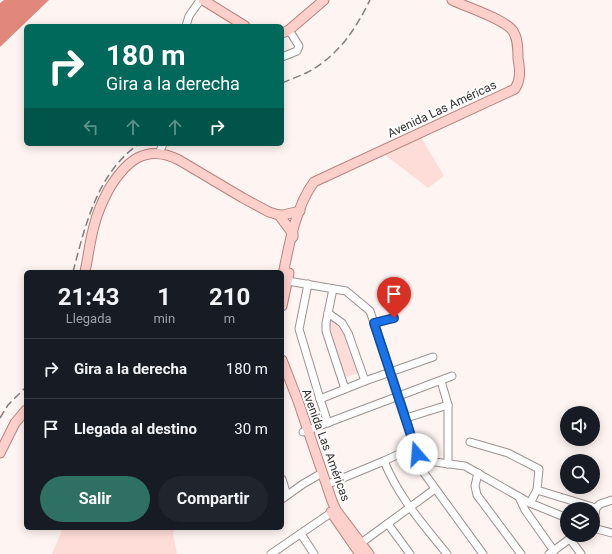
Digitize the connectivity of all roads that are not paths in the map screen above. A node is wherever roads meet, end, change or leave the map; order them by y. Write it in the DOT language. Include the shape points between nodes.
graph roads {
  1 [pos="199,0"];
  2 [pos="203,0"];
  3 [pos="324,0"];
  4 [pos="452,0"];
  5 [pos="187,24"];
  6 [pos="242,24"];
  7 [pos="286,32"];
  8 [pos="284,57"];
  9 [pos="162,146"];
  10 [pos="159,153"];
  11 [pos="300,211"];
  12 [pos="279,215"];
  13 [pos="293,234"];
  14 [pos="85,270"];
  15 [pos="285,280"];
  16 [pos="308,284"];
  17 [pos="333,289"];
  18 [pos="328,313"];
  19 [pos="394,318"];
  20 [pos="374,323"];
  21 [pos="433,357"];
  22 [pos="284,365"];
  23 [pos="390,372"];
  24 [pos="452,376"];
  25 [pos="284,380"];
  26 [pos="365,380"];
  27 [pos="441,381"];
  28 [pos="344,389"];
  29 [pos="398,396"];
  30 [pos="320,399"];
  31 [pos="448,405"];
  32 [pos="24,412"];
  33 [pos="406,418"];
  34 [pos="328,423"];
  35 [pos="305,431"];
  36 [pos="470,442"];
  37 [pos="414,448"];
  38 [pos="0,453"];
  39 [pos="419,460"];
  40 [pos="384,461"];
  41 [pos="448,464"];
  42 [pos="478,473"];
  43 [pos="320,475"];
  44 [pos="326,484"];
  45 [pos="435,489"];
  46 [pos="537,490"];
  47 [pos="285,497"];
  48 [pos="519,497"];
  49 [pos="612,500"];
  50 [pos="576,502"];
  51 [pos="530,503"];
  52 [pos="600,504"];
  53 [pos="410,508"];
  54 [pos="334,511"];
  55 [pos="560,515"];
  56 [pos="388,524"];
  57 [pos="600,530"];
  58 [pos="612,533"];
  59 [pos="301,534"];
  60 [pos="566,542"];
  61 [pos="575,542"];
  62 [pos="359,548"];
  63 [pos="551,552"];
  64 [pos="271,554"];
  65 [pos="314,554"];
  66 [pos="369,554"];
  67 [pos="410,554"];
  68 [pos="448,554"];
  69 [pos="483,554"];
  70 [pos="521,554"];
  71 [pos="581,554"];
  1 -- 5 [label="street"];
  2 -- 6 [label="main road"];
  3 -- 7 [label="main road"];
  4 -- 11 [label="main road, Avenida Las Américas" via="502,22 512,30 517,42 520,74 515,89 314,182 306,192"];
  7 -- 8 [label="street" via="299,46 297,51"];
  9 -- 10 [label="street"];
  10 -- 12 [label="main road" via="170,155 243,198"];
  10 -- 14 [label="main road" via="150,153 132,160 117,177 105,197 94,225"];
  11 -- 12 [label="main road"];
  11 -- 13 [label="main road, Avenida Las Américas"];
  12 -- 13 [label="main road"];
  13 -- 15 [label="main road, Avenida Las Américas" via="289,244"];
  15 -- 16 [label="street"];
  16 -- 17 [label="street"];
  16 -- 30 [label="street" via="299,329"];
  17 -- 18 [label="street"];
  17 -- 20 [label="street" via="346,291 357,299 370,312"];
  18 -- 26 [label="street" via="342,323 348,333"];
  18 -- 28 [label="street" via="326,331"];
  19 -- 20 [label="street"];
  20 -- 23 [label="street"];
  21 -- 23 [label="street"];
  22 -- 35 [label="main road, Avenida Las Américas" via="298,402"];
  23 -- 26 [label="street"];
  23 -- 29 [label="street"];
  24 -- 27 [label="street"];
  25 -- 35 [label="main road, Avenida Las Américas"];
  26 -- 28 [label="street"];
  27 -- 29 [label="street"];
  27 -- 31 [label="street"];
  28 -- 30 [label="street"];
  29 -- 33 [label="street"];
  29 -- 34 [label="street"];
  30 -- 34 [label="street"];
  31 -- 33 [label="street"];
  31 -- 41 [label="street"];
  32 -- 38 [label="main road" via="15,423"];
  33 -- 37 [label="street"];
  34 -- 35 [label="street"];
  35 -- 43 [label="main road, Avenida Las Américas"];
  36 -- 46 [label="street" via="508,453 540,469"];
  37 -- 39 [label="street"];
  37 -- 40 [label="street"];
  39 -- 41 [label="street"];
  39 -- 45 [label="street"];
  40 -- 44 [label="street"];
  40 -- 53 [label="street" via="390,477"];
  41 -- 42 [label="street" via="465,466"];
  42 -- 48 [label="street"];
  42 -- 70 [label="street" via="475,486 477,495"];
  43 -- 44 [label="main road, Avenida Las Américas"];
  43 -- 47 [label="street"];
  43 -- 54 [label="main road, Avenida Las Américas"];
  44 -- 54 [label="main road, Avenida Las Américas"];
  45 -- 53 [label="street"];
  45 -- 69 [label="street"];
  46 -- 50 [label="street"];
  46 -- 51 [label="street"];
  48 -- 51 [label="street"];
  48 -- 63 [label="street"];
  49 -- 52 [label="street"];
  51 -- 55 [label="street"];
  53 -- 56 [label="street"];
  53 -- 68 [label="street"];
  54 -- 59 [label="street"];
  54 -- 62 [label="main road, Avenida Las Américas"];
  56 -- 62 [label="street"];
  56 -- 67 [label="street"];
  57 -- 58 [label="street"];
  59 -- 64 [label="street"];
  59 -- 65 [label="street"];
  60 -- 63 [label="street"];
  61 -- 71 [label="street"];
  62 -- 66 [label="main road, Avenida Las Américas"];
}
